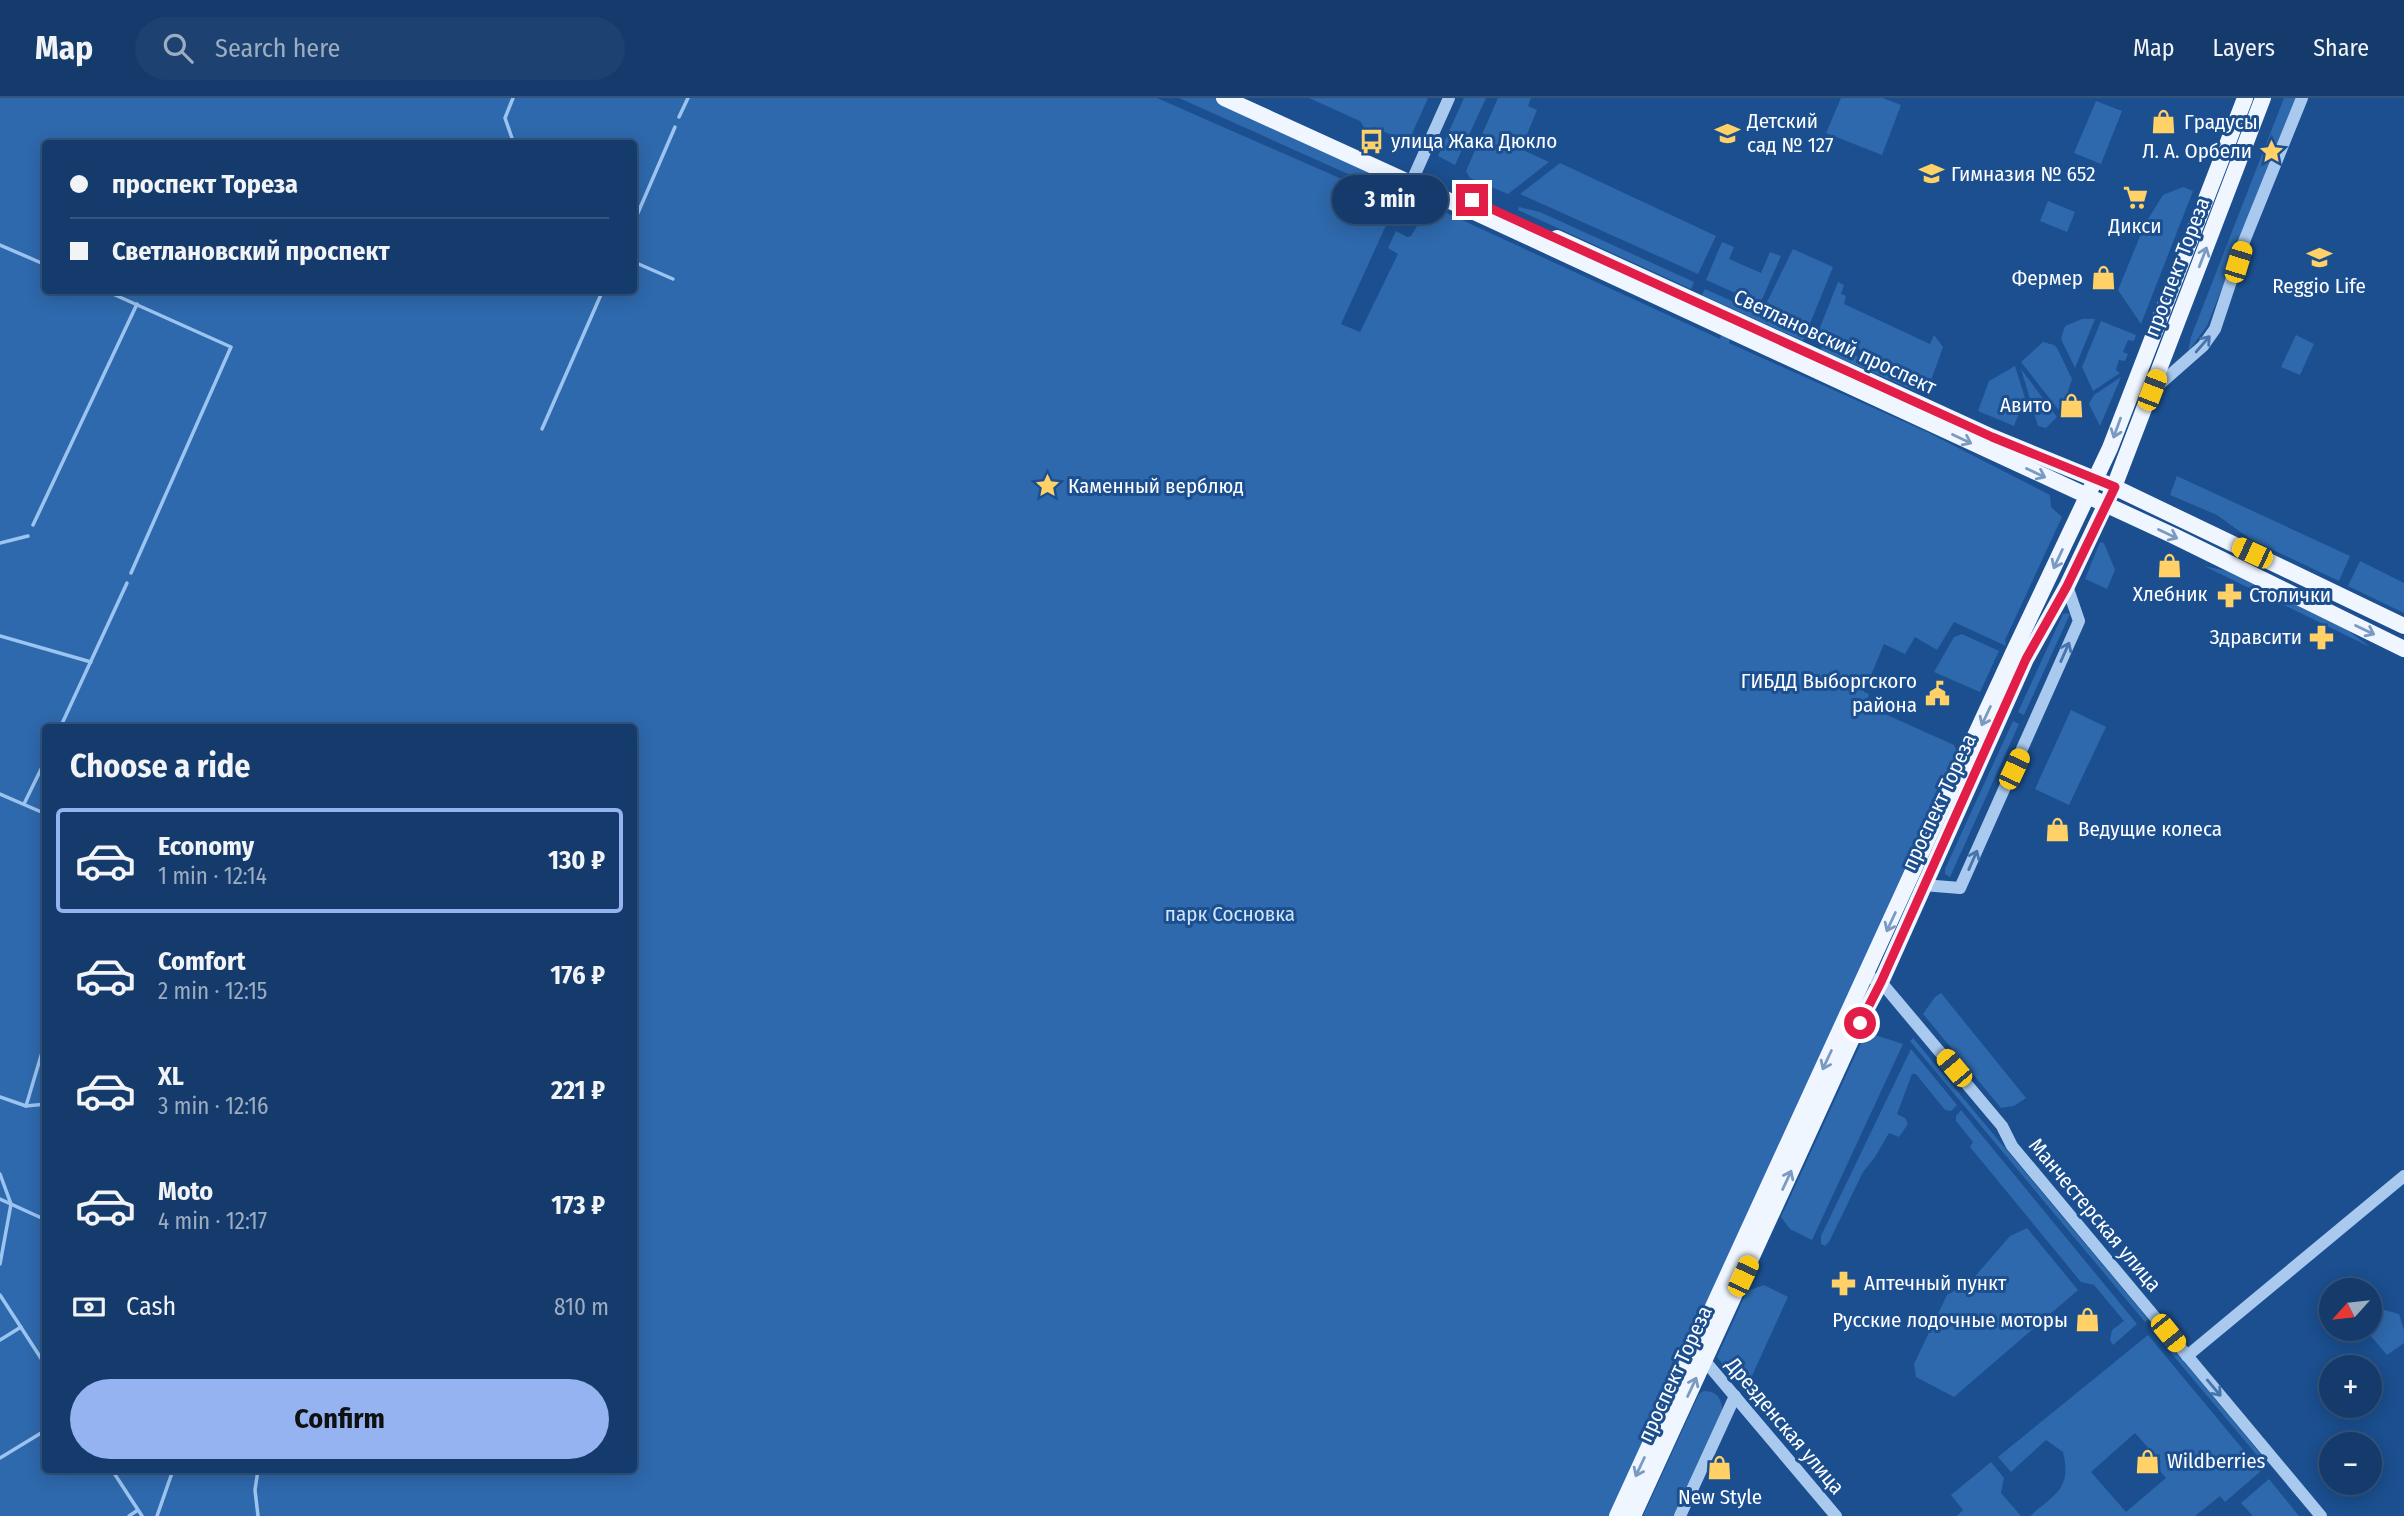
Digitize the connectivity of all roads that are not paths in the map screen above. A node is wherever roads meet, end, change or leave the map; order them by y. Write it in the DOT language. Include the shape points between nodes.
graph roads {
  1 [pos="1223,98"];
  2 [pos="1249,98"];
  3 [pos="1449,98"];
  4 [pos="2245,98"];
  5 [pos="2263,98"];
  6 [pos="2302,98"];
  7 [pos="1413,178"];
  8 [pos="2152,390"];
  9 [pos="2095,479"];
  10 [pos="2115,487"];
  11 [pos="2087,497"];
  12 [pos="2106,506"];
  13 [pos="2067,586"];
  14 [pos="2404,626"];
  15 [pos="2404,649"];
  16 [pos="1923,885"];
  17 [pos="1873,979"];
  18 [pos="2404,1176"];
  19 [pos="2187,1356"];
  20 [pos="1705,1361"];
  21 [pos="1735,1396"];
  22 [pos="1617,1516"];
  23 [pos="1633,1516"];
  24 [pos="1680,1516"];
  25 [pos="1836,1516"];
  26 [pos="2321,1516"];
  1 -- 7 [label="main road, Светлановский проспект"];
  2 -- 7 [label="main road, Светлановский проспект"];
  3 -- 7 [label="street"];
  4 -- 9 [label="main road, проспект Тореза, one-way"];
  8 -- 5 [label="main road, проспект Тореза, one-way"];
  8 -- 6 [label="street, one-way" via="2215,330 2245,239"];
  7 -- 9 [label="main road, Светлановский проспект"];
  7 -- 11 [label="main road, Светлановский проспект, one-way"];
  8 -- 10 [label="main road, проспект Тореза"];
  9 -- 10 [label="main road, Светлановский проспект"];
  9 -- 11 [label="main road, проспект Тореза"];
  10 -- 12 [label="main road, проспект Тореза"];
  10 -- 14 [label="main road, Светлановский проспект"];
  11 -- 12 [label="main road, Светлановский проспект"];
  11 -- 17 [label="main road, проспект Тореза, one-way"];
  12 -- 13 [label="main road, проспект Тореза"];
  12 -- 15 [label="main road, Светлановский проспект, one-way"];
  13 -- 16 [label="main road, проспект Тореза" via="2026,659"];
  16 -- 13 [label="street, one-way" via="1960,888 2079,621"];
  16 -- 17 [label="main road, проспект Тореза"];
  17 -- 19 [label="street, Манчестерская улица" via="2002,1126 2012,1146"];
  20 -- 17 [label="main road, проспект Тореза, one-way" via="1860,1023"];
  17 -- 22 [label="main road, проспект Тореза, one-way"];
  18 -- 19 [label="street"];
  19 -- 26 [label="street, Манчестерская улица, one-way"];
  20 -- 21 [label="street, Дрезденская улица"];
  23 -- 20 [label="main road, проспект Тореза, one-way"];
  21 -- 24 [label="street"];
  21 -- 25 [label="street, Дрезденская улица"];
}
